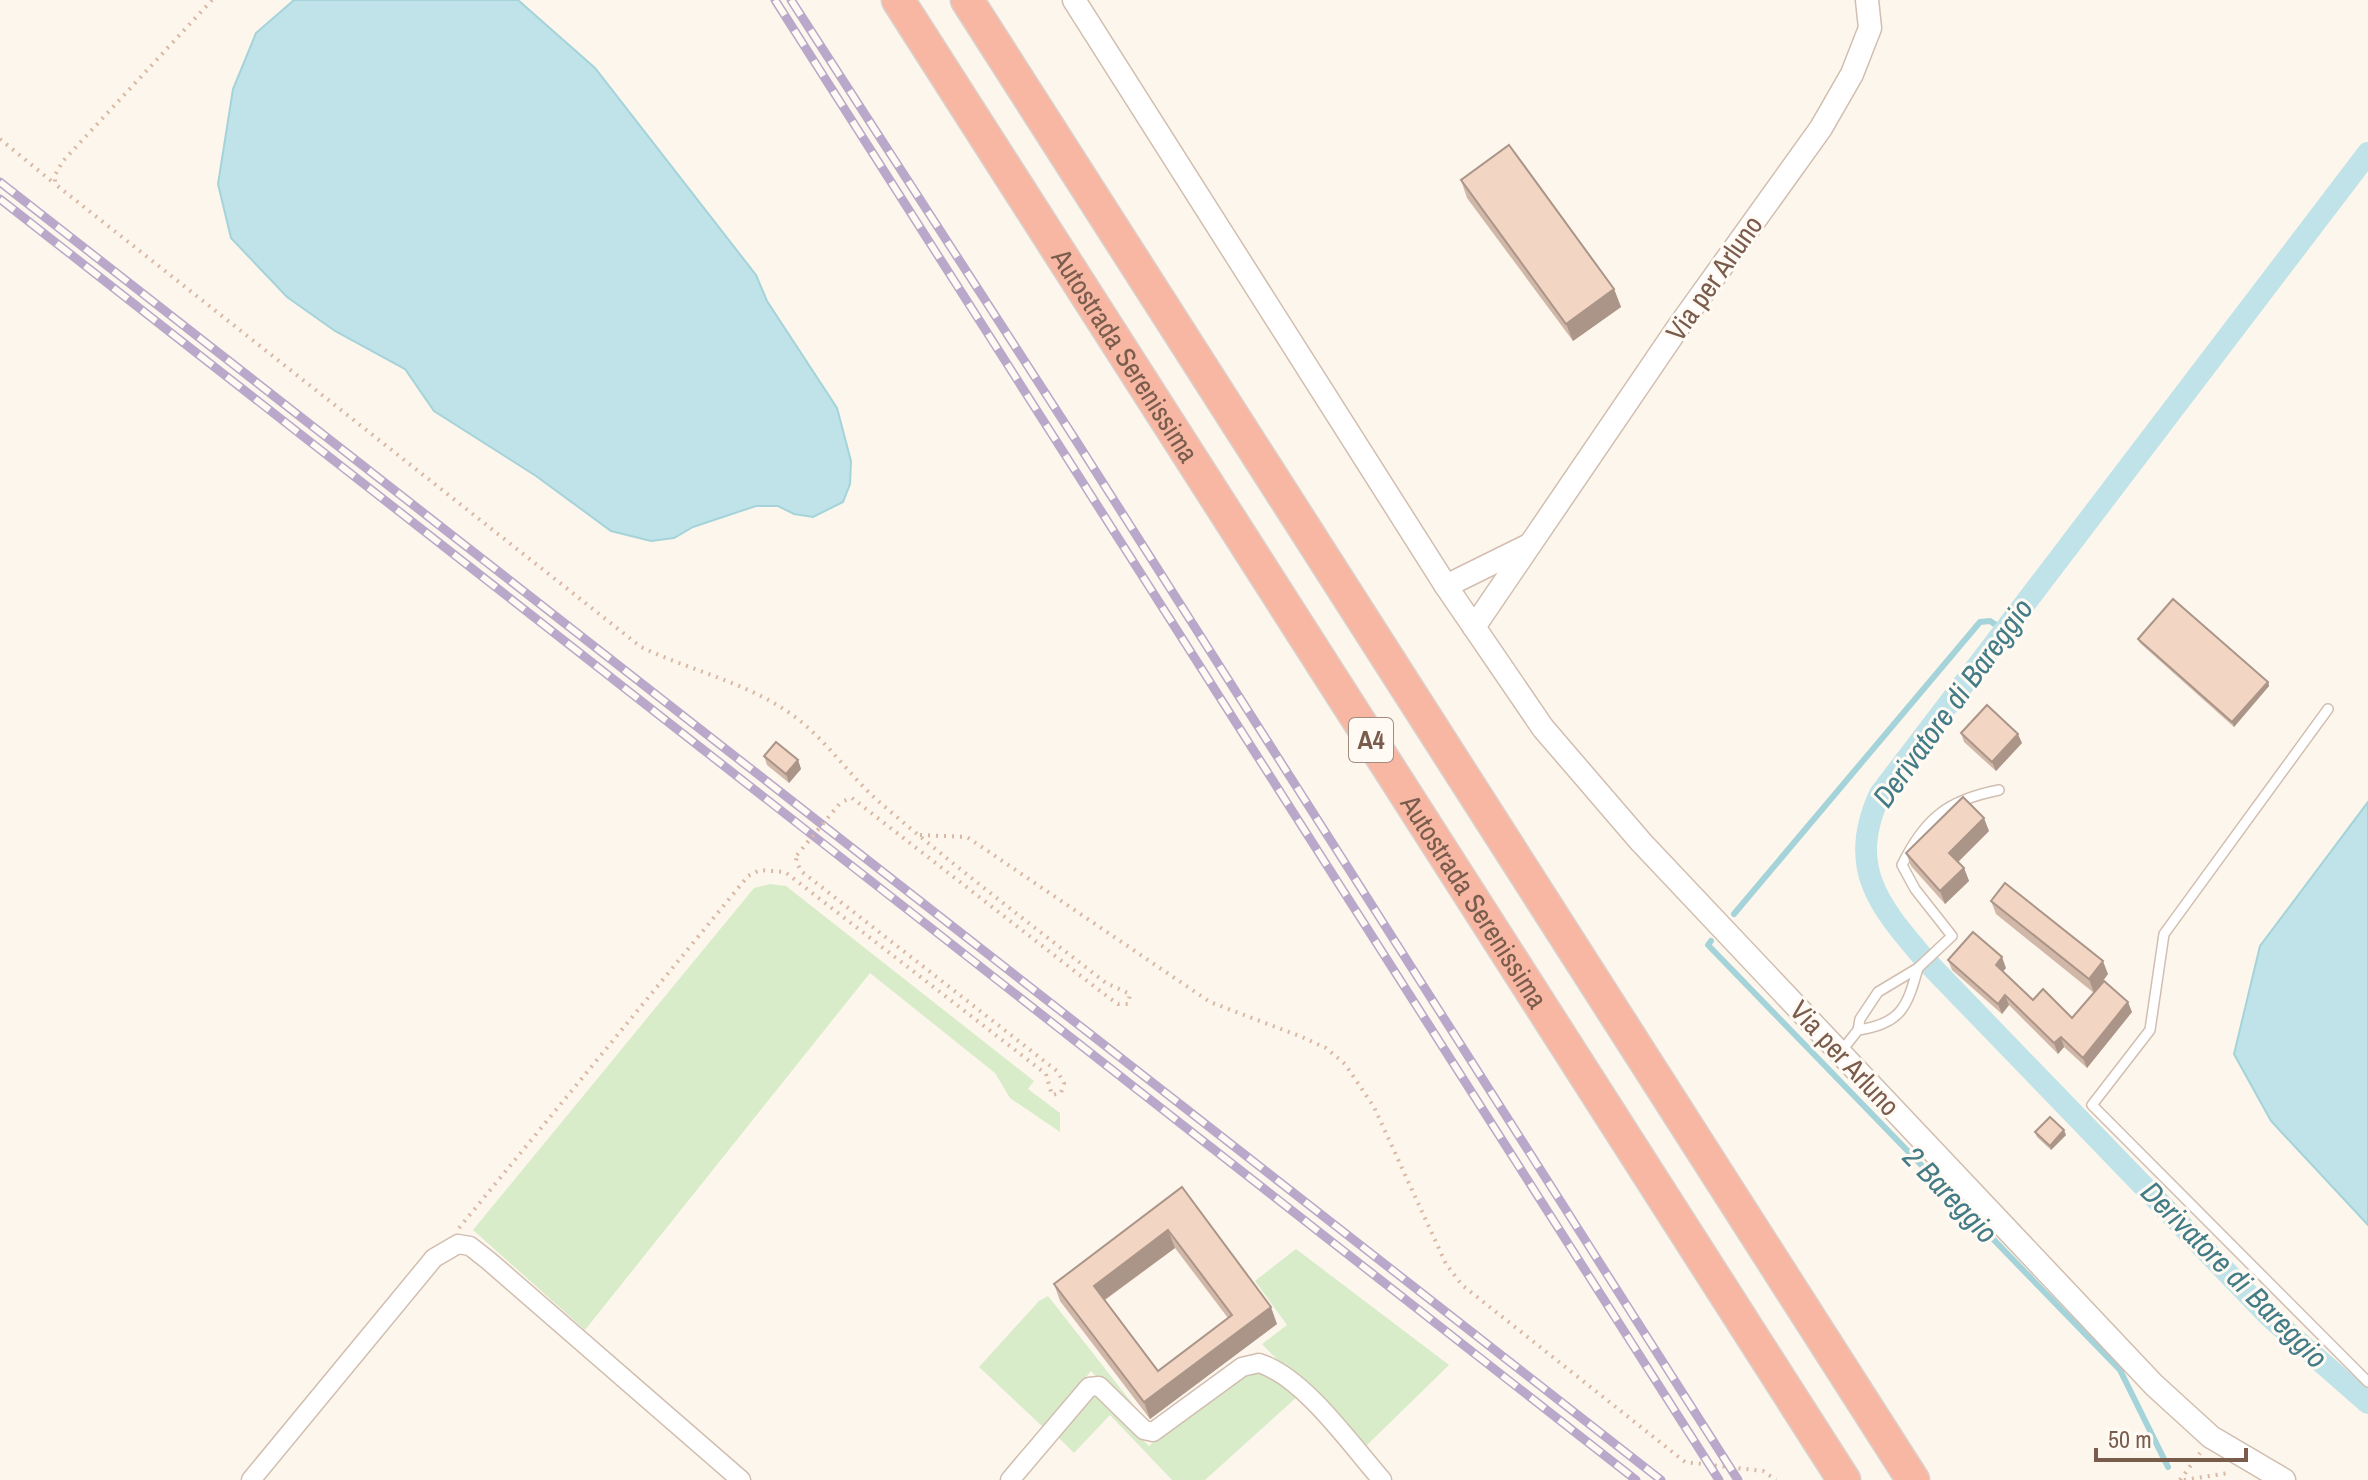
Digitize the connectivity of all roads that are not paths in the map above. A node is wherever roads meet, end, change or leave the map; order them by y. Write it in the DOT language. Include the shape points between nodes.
graph roads {
  1 [pos="898,0"];
  2 [pos="967,0"];
  3 [pos="1074,0"];
  4 [pos="1867,0"];
  5 [pos="1530,544"];
  6 [pos="1446,586"];
  7 [pos="1476,630"];
  8 [pos="2328,709"];
  9 [pos="1999,790"];
  10 [pos="1918,968"];
  11 [pos="1858,1030"];
  12 [pos="1840,1053"];
  13 [pos="2368,1382"];
  14 [pos="251,1480"];
  15 [pos="741,1480"];
  16 [pos="1010,1480"];
  17 [pos="1382,1480"];
  18 [pos="1844,1480"];
  19 [pos="1913,1480"];
  20 [pos="2284,1480"];
  1 -- 18 [label="highway, Autostrada Serenissima / A4"];
  2 -- 19 [label="highway, Autostrada Serenissima / A4"];
  3 -- 6 [label="street"];
  4 -- 5 [label="street, Via per Arluno" via="1870,28 1852,74 1821,128"];
  5 -- 6 [label="street, Via per Arluno"];
  5 -- 7 [label="street, Via per Arluno"];
  6 -- 7 [label="street"];
  7 -- 12 [label="street, Via per Arluno" via="1543,728 1641,842"];
  8 -- 13 [label="lane" via="2164,934 2150,1030 2092,1105"];
  9 -- 10 [label="lane" via="1963,797 1929,822 1902,865 1952,936"];
  10 -- 11 [label="lane" via="1878,992"];
  10 -- 11 [label="lane" via="1906,1005 1892,1020"];
  11 -- 12 [label="lane"];
  12 -- 20 [label="street, Via per Arluno" via="2154,1385 2211,1437"];
  14 -- 15 [label="street" via="434,1258 458,1244 470,1246 489,1261"];
  16 -- 17 [label="street" via="1089,1387 1099,1386 1144,1430 1153,1432 1242,1367 1259,1363 1286,1377 1314,1403"];
}
